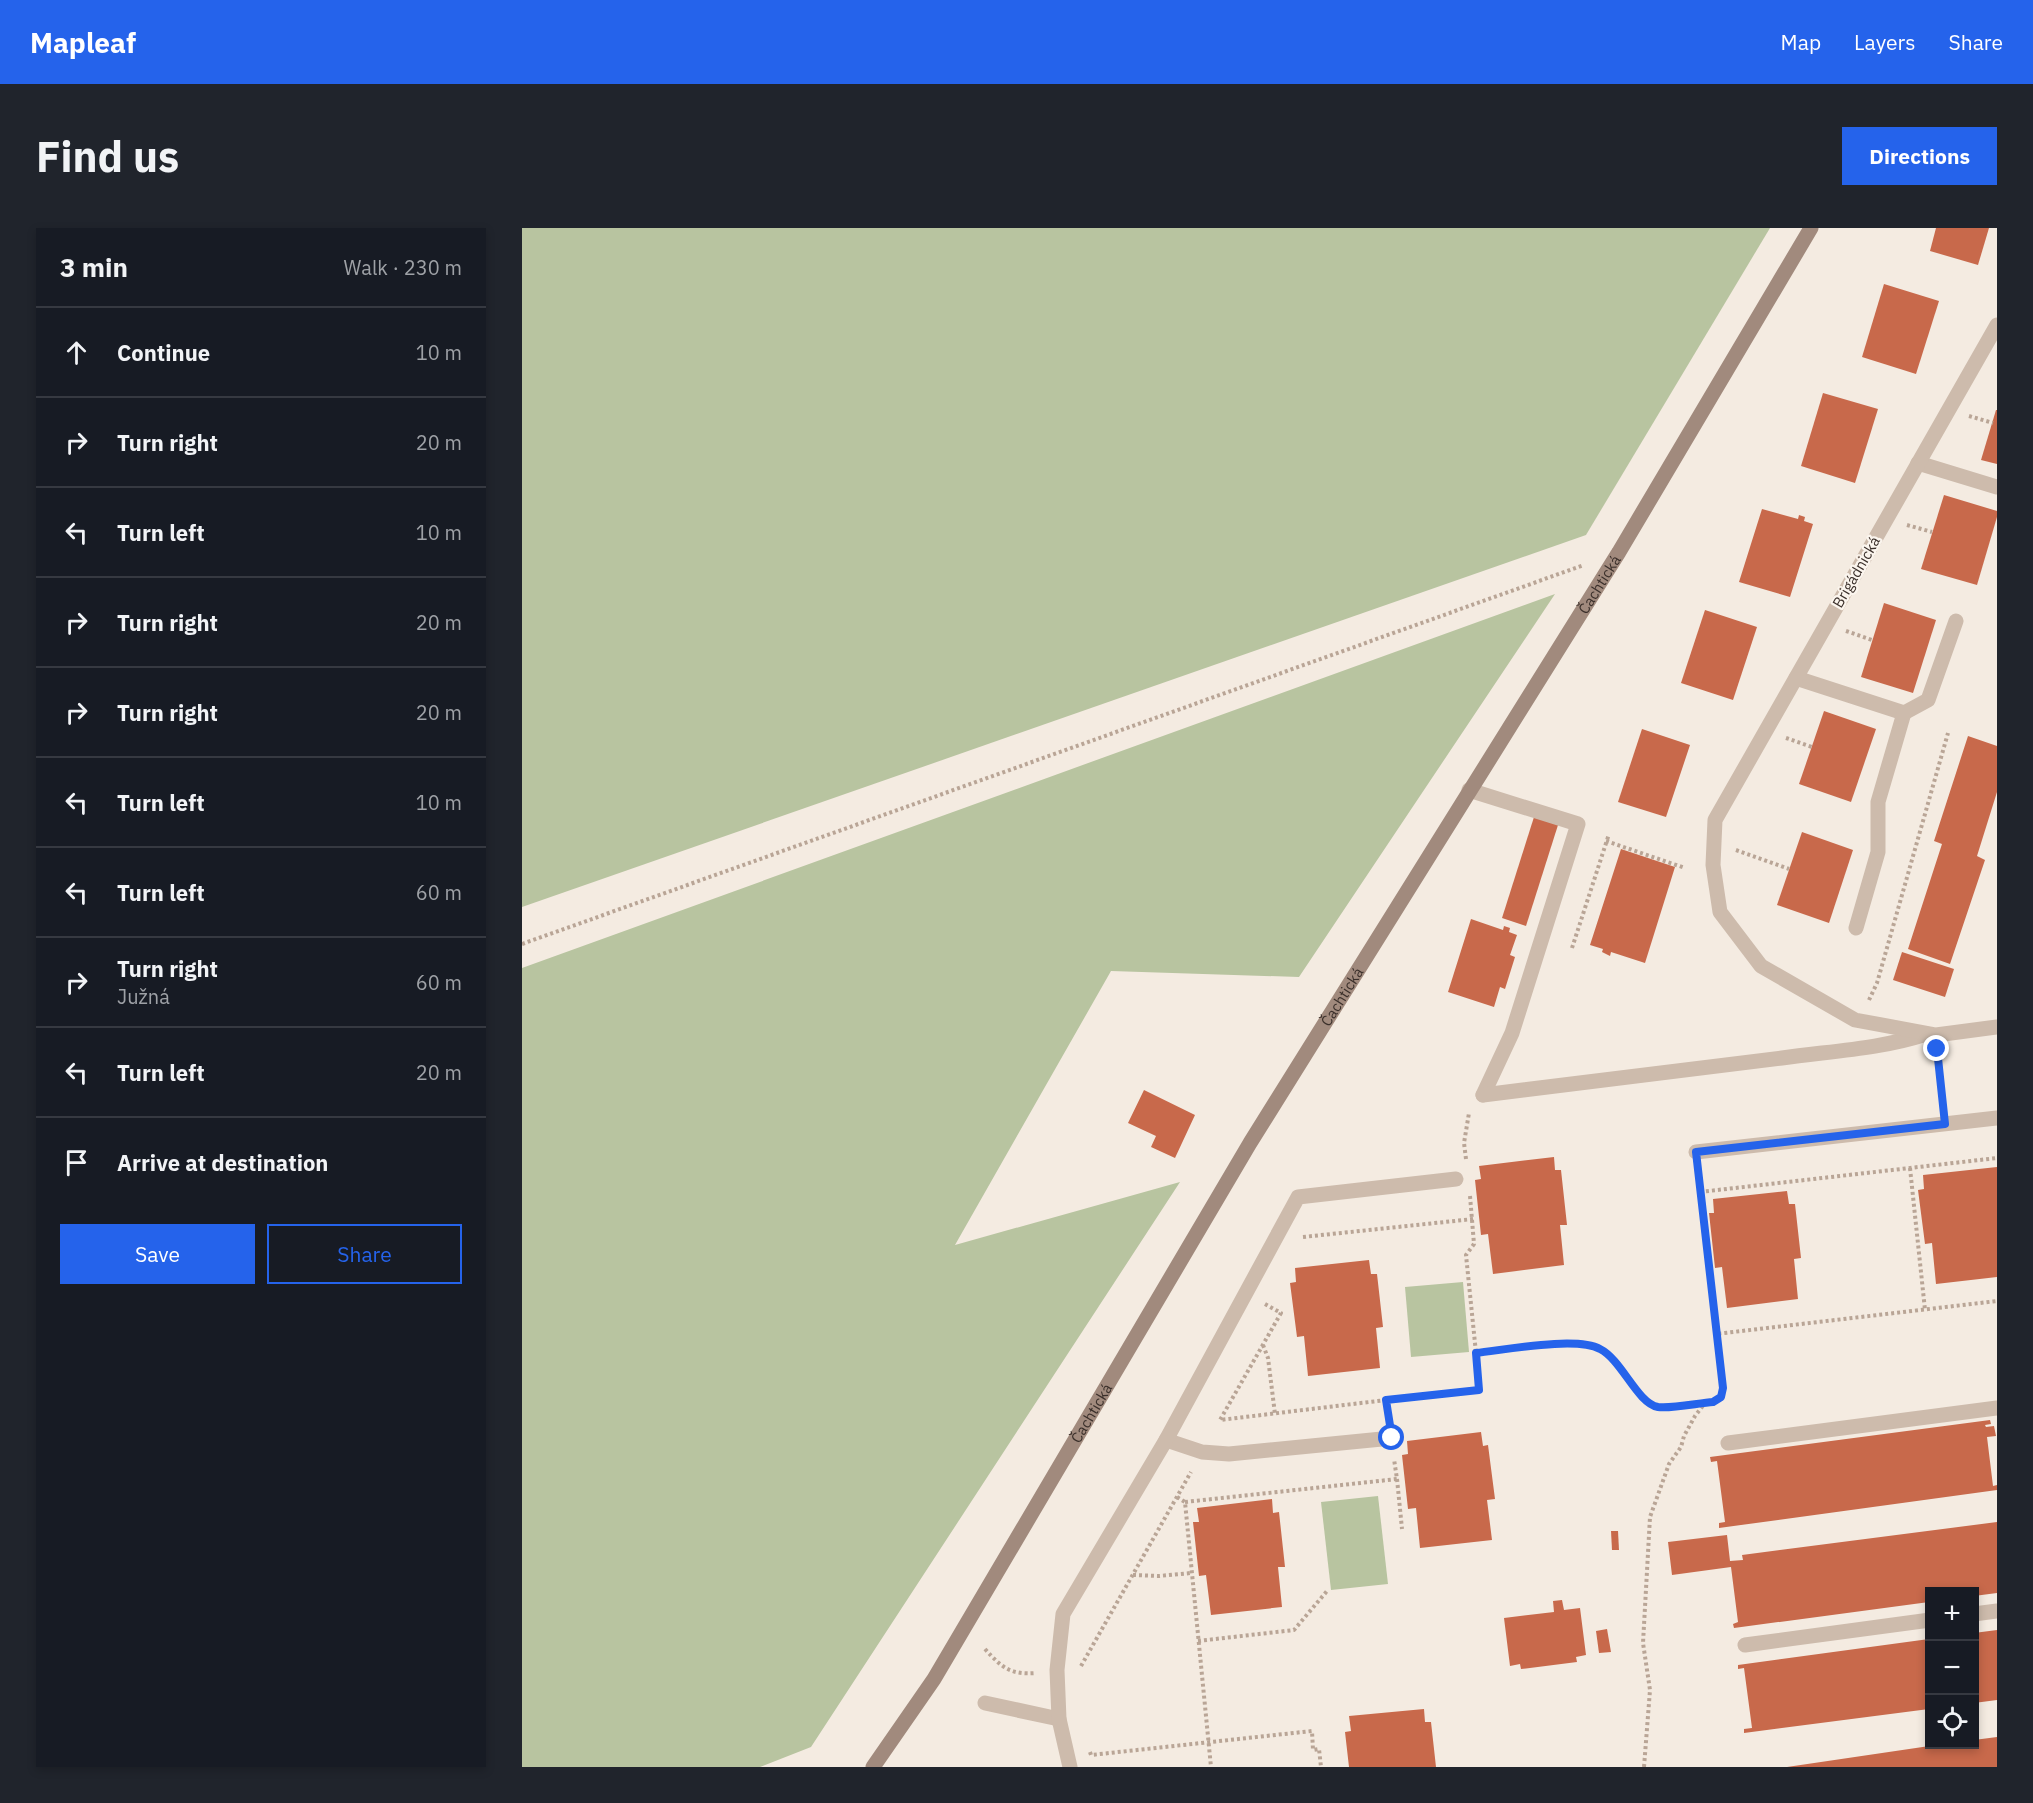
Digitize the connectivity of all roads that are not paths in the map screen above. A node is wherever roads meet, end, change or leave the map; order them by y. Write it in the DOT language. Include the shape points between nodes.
graph roads {
  1 [pos="1811,228"];
  2 [pos="1997,325"];
  3 [pos="1918,463"];
  4 [pos="1997,487"];
  5 [pos="1956,621"];
  6 [pos="1796,678"];
  7 [pos="1904,713"];
  8 [pos="1470,790"];
  9 [pos="1856,928"];
  10 [pos="1997,1027"];
  11 [pos="1926,1034"];
  12 [pos="1997,1118"];
  13 [pos="1696,1152"];
  14 [pos="1462,1179"];
  15 [pos="1997,1408"];
  16 [pos="1392,1438"];
  17 [pos="1166,1440"];
  18 [pos="1728,1443"];
  19 [pos="1997,1611"];
  20 [pos="1979,1613"];
  21 [pos="1925,1621"];
  22 [pos="1745,1645"];
  23 [pos="985,1703"];
  24 [pos="1059,1719"];
  25 [pos="873,1767"];
  26 [pos="1070,1767"];
  1 -- 8 [label="main road, Čachtická" via="1619,552"];
  2 -- 3 [label="street, Brigádnická"];
  3 -- 4 [label="street"];
  3 -- 6 [label="street, Brigádnická"];
  5 -- 7 [label="street" via="1928,700"];
  6 -- 7 [label="street"];
  6 -- 11 [label="street, Brigádnická" via="1715,820 1713,865 1720,912 1761,966 1855,1020"];
  7 -- 9 [label="street" via="1878,802 1878,852"];
  8 -- 11 [label="street" via="1578,824 1512,1033 1483,1095 1877,1046"];
  8 -- 25 [label="main road, Čachtická" via="1250,1143 934,1679"];
  10 -- 11 [label="street"];
  12 -- 13 [label="street"];
  14 -- 17 [label="street" via="1298,1197"];
  15 -- 18 [label="street"];
  16 -- 17 [label="street" via="1229,1454 1202,1452"];
  17 -- 24 [label="street" via="1063,1614 1057,1670"];
  19 -- 20 [label="street"];
  21 -- 22 [label="street"];
  23 -- 24 [label="street"];
  24 -- 26 [label="street"];
}
